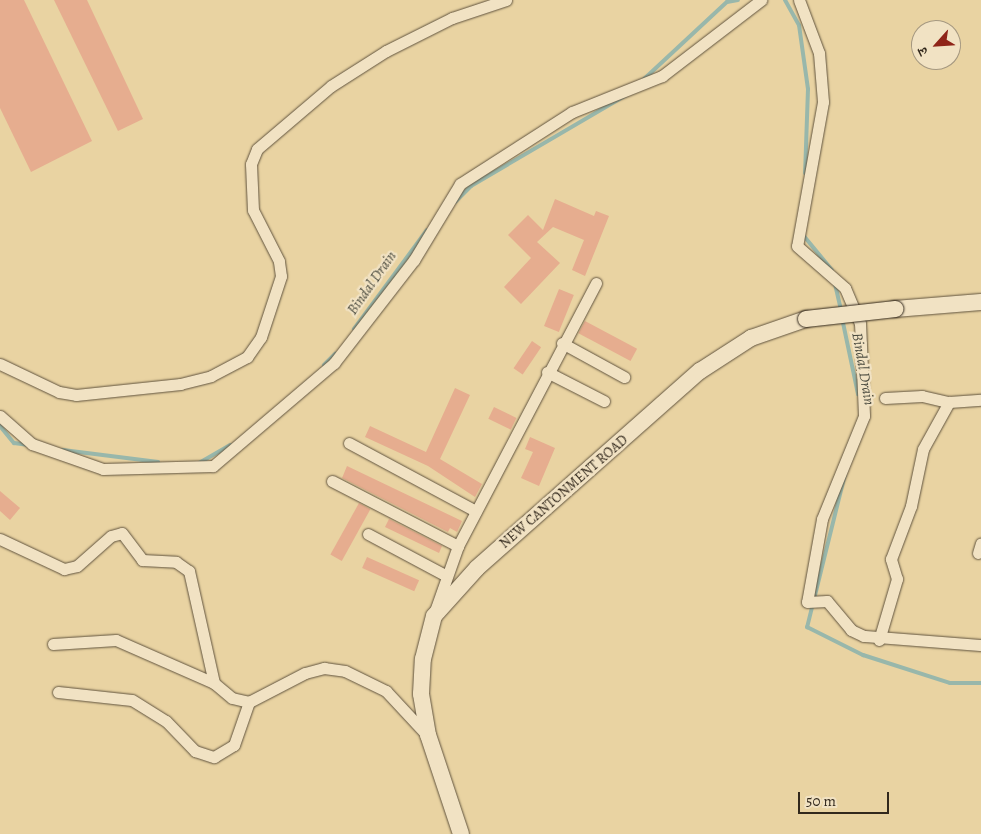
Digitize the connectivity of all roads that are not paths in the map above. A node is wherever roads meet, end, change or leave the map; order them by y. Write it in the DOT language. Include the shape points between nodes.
graph roads {
  1 [pos="506,0"];
  2 [pos="761,0"];
  3 [pos="799,0"];
  4 [pos="596,284"];
  5 [pos="980,305"];
  6 [pos="562,343"];
  7 [pos="0,364"];
  8 [pos="547,372"];
  9 [pos="624,377"];
  10 [pos="885,398"];
  11 [pos="981,400"];
  12 [pos="604,401"];
  13 [pos="949,402"];
  14 [pos="0,416"];
  15 [pos="349,442"];
  16 [pos="332,482"];
  17 [pos="476,511"];
  18 [pos="368,534"];
  19 [pos="0,539"];
  20 [pos="458,546"];
  21 [pos="447,576"];
  22 [pos="434,616"];
  23 [pos="879,640"];
  24 [pos="53,644"];
  25 [pos="981,645"];
  26 [pos="214,683"];
  27 [pos="58,692"];
  28 [pos="249,702"];
  29 [pos="428,736"];
  30 [pos="461,834"];
  1 -- 7 [label="street" via="452,18 386,51 331,86 257,149 251,164 253,210 278,261 281,276 261,337 247,357 211,376 180,384 76,395 59,392"];
  2 -- 14 [label="street" via="662,76 572,112 460,184 414,260 334,363 213,466 103,469 32,444"];
  3 -- 23 [label="street" via="819,53 823,102 797,246 845,288 860,323 864,416 822,520 807,602 827,601 851,630"];
  4 -- 6 [label="street"];
  5 -- 22 [label="street, NEW CANTONMENT ROAD, bridge" via="895,309 806,319 751,338 700,371 477,568"];
  6 -- 8 [label="street"];
  6 -- 9 [label="street"];
  8 -- 12 [label="street"];
  8 -- 17 [label="street"];
  10 -- 13 [label="street" via="922,396"];
  11 -- 13 [label="street"];
  13 -- 23 [label="street" via="917,466 911,506 892,559 897,580"];
  15 -- 17 [label="street"];
  16 -- 20 [label="street"];
  17 -- 20 [label="street"];
  18 -- 21 [label="street"];
  19 -- 26 [label="street" via="64,569 77,566 112,536 122,533 142,560 183,566 196,585"];
  20 -- 21 [label="street"];
  21 -- 22 [label="street"];
  22 -- 29 [label="street" via="421,685"];
  23 -- 25 [label="street"];
  24 -- 26 [label="street" via="116,640"];
  26 -- 28 [label="street" via="232,698"];
  27 -- 28 [label="street" via="132,700 166,721 195,751 214,757 234,745"];
  28 -- 29 [label="street" via="306,673 324,668 345,671 386,691"];
  29 -- 30 [label="street"];
}
